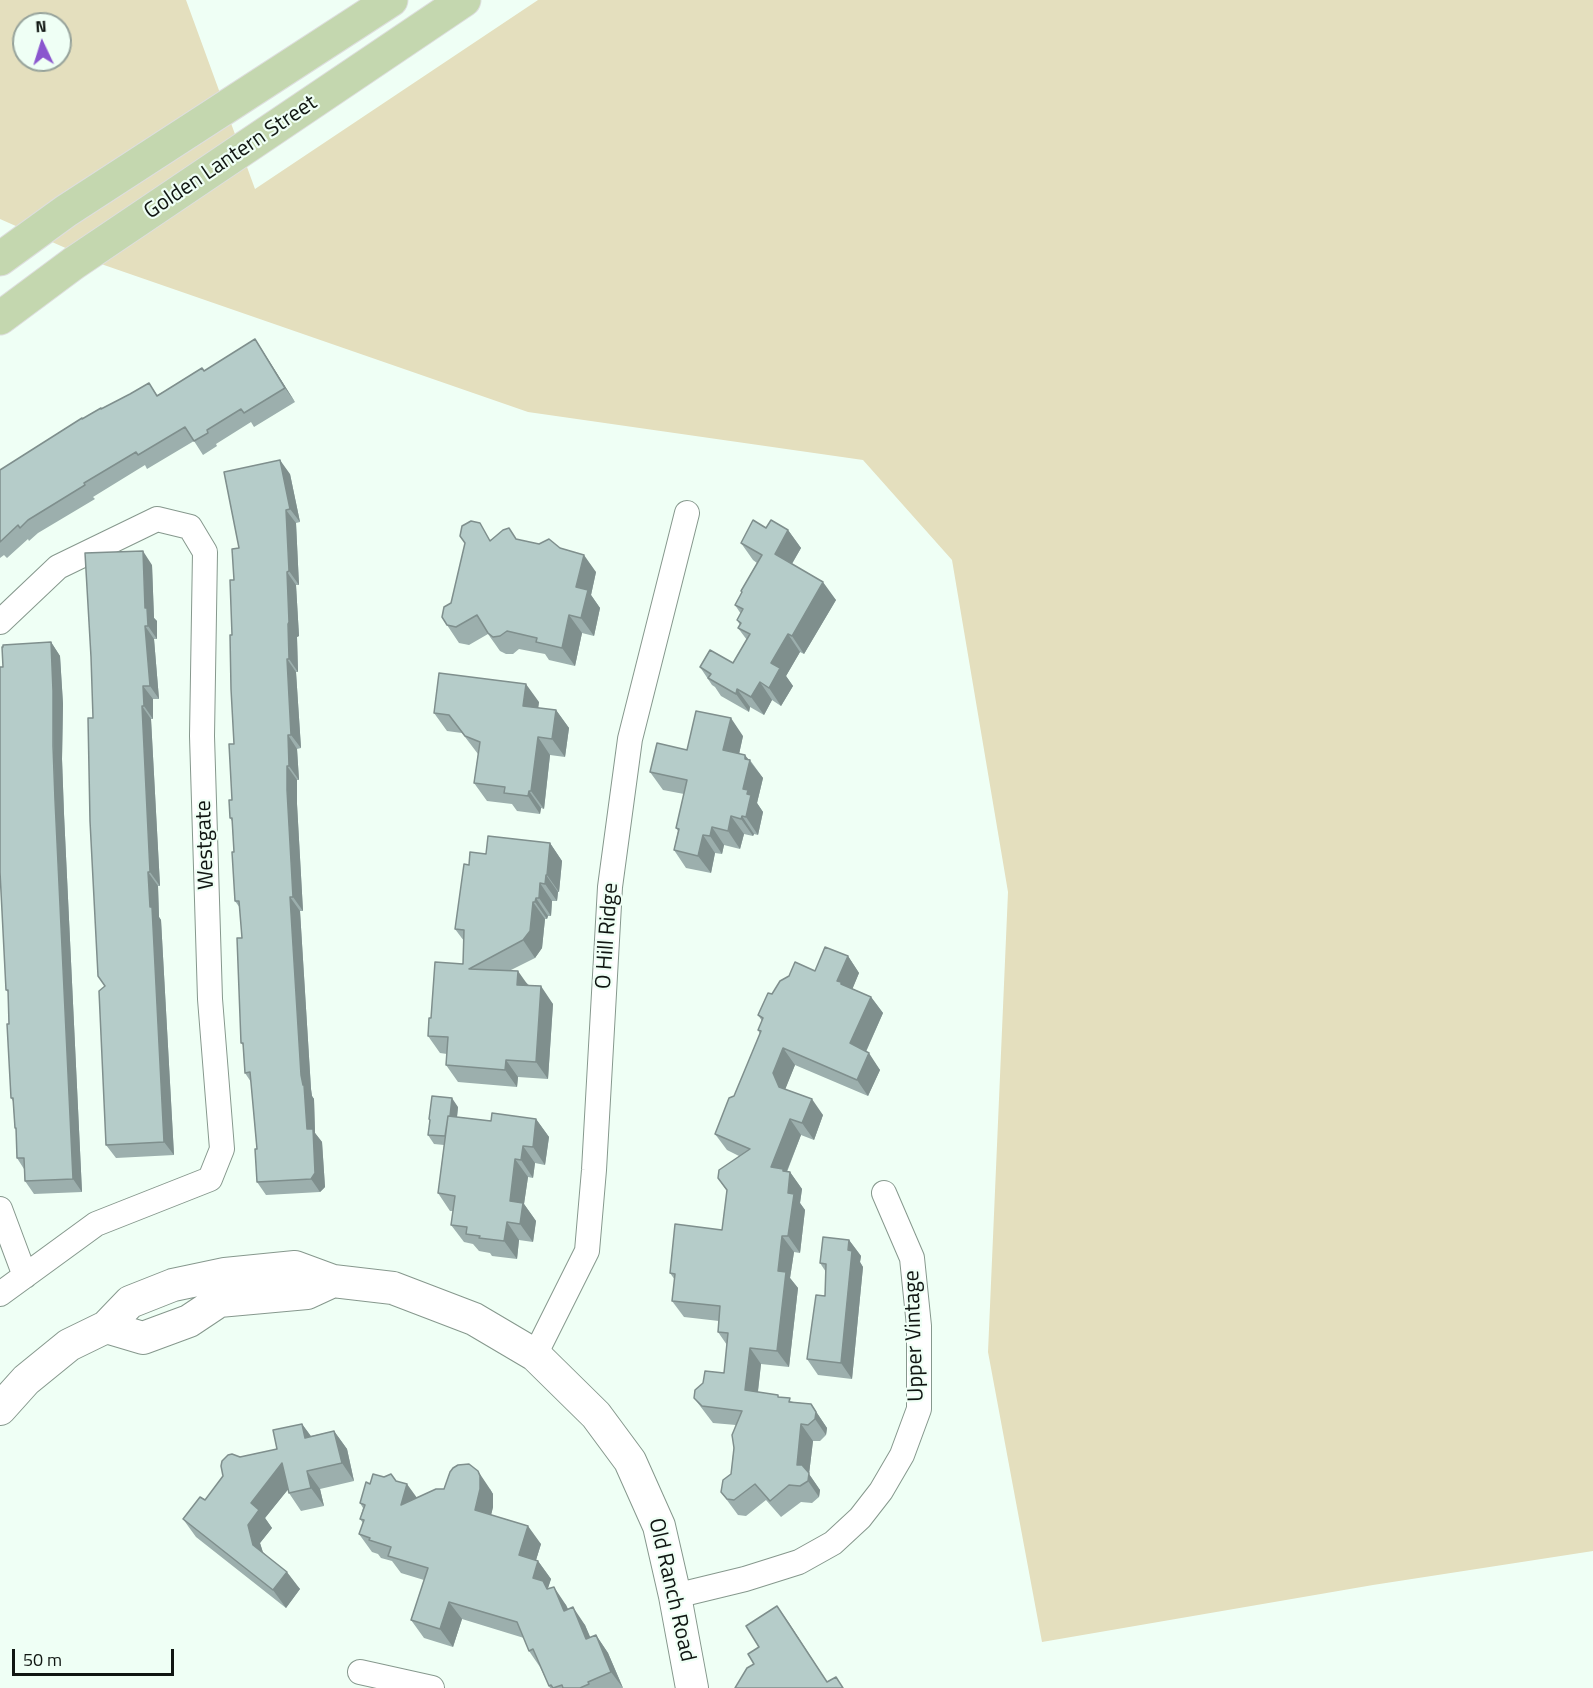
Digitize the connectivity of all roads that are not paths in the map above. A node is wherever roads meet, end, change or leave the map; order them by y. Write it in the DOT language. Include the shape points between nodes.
graph roads {
  1 [pos="391,0"];
  2 [pos="464,0"];
  3 [pos="0,259"];
  4 [pos="0,318"];
  5 [pos="687,513"];
  6 [pos="0,622"];
  7 [pos="884,1193"];
  8 [pos="0,1209"];
  9 [pos="25,1276"];
  10 [pos="0,1294"];
  11 [pos="535,1355"];
  12 [pos="0,1409"];
  13 [pos="675,1596"];
  14 [pos="360,1672"];
  15 [pos="432,1688"];
  16 [pos="692,1688"];
  1 -- 3 [label="main road, Golden Lantern Street" via="66,211"];
  2 -- 4 [label="main road, Golden Lantern Street" via="74,263"];
  5 -- 11 [label="street, O Hill Ridge" via="630,739 610,886 587,1251"];
  6 -- 9 [label="street, Westgate" via="58,567 158,519 190,526 205,552 202,748 210,999 222,1149 210,1179 96,1224"];
  7 -- 13 [label="street, Upper Vintage" via="912,1258 919,1326 919,1409 902,1455 860,1518 832,1543 799,1562 745,1580"];
  8 -- 9 [label="street"];
  9 -- 10 [label="street, Westgate"];
  11 -- 12 [label="street, Old Ranch Road" via="474,1319 393,1288 333,1281 307,1293 219,1301 189,1321 143,1338 106,1327 69,1345 26,1380"];
  11 -- 13 [label="street, Old Ranch Road" via="596,1415 630,1461 659,1526"];
  13 -- 16 [label="street, Old Ranch Road"];
  14 -- 15 [label="street"];
}
